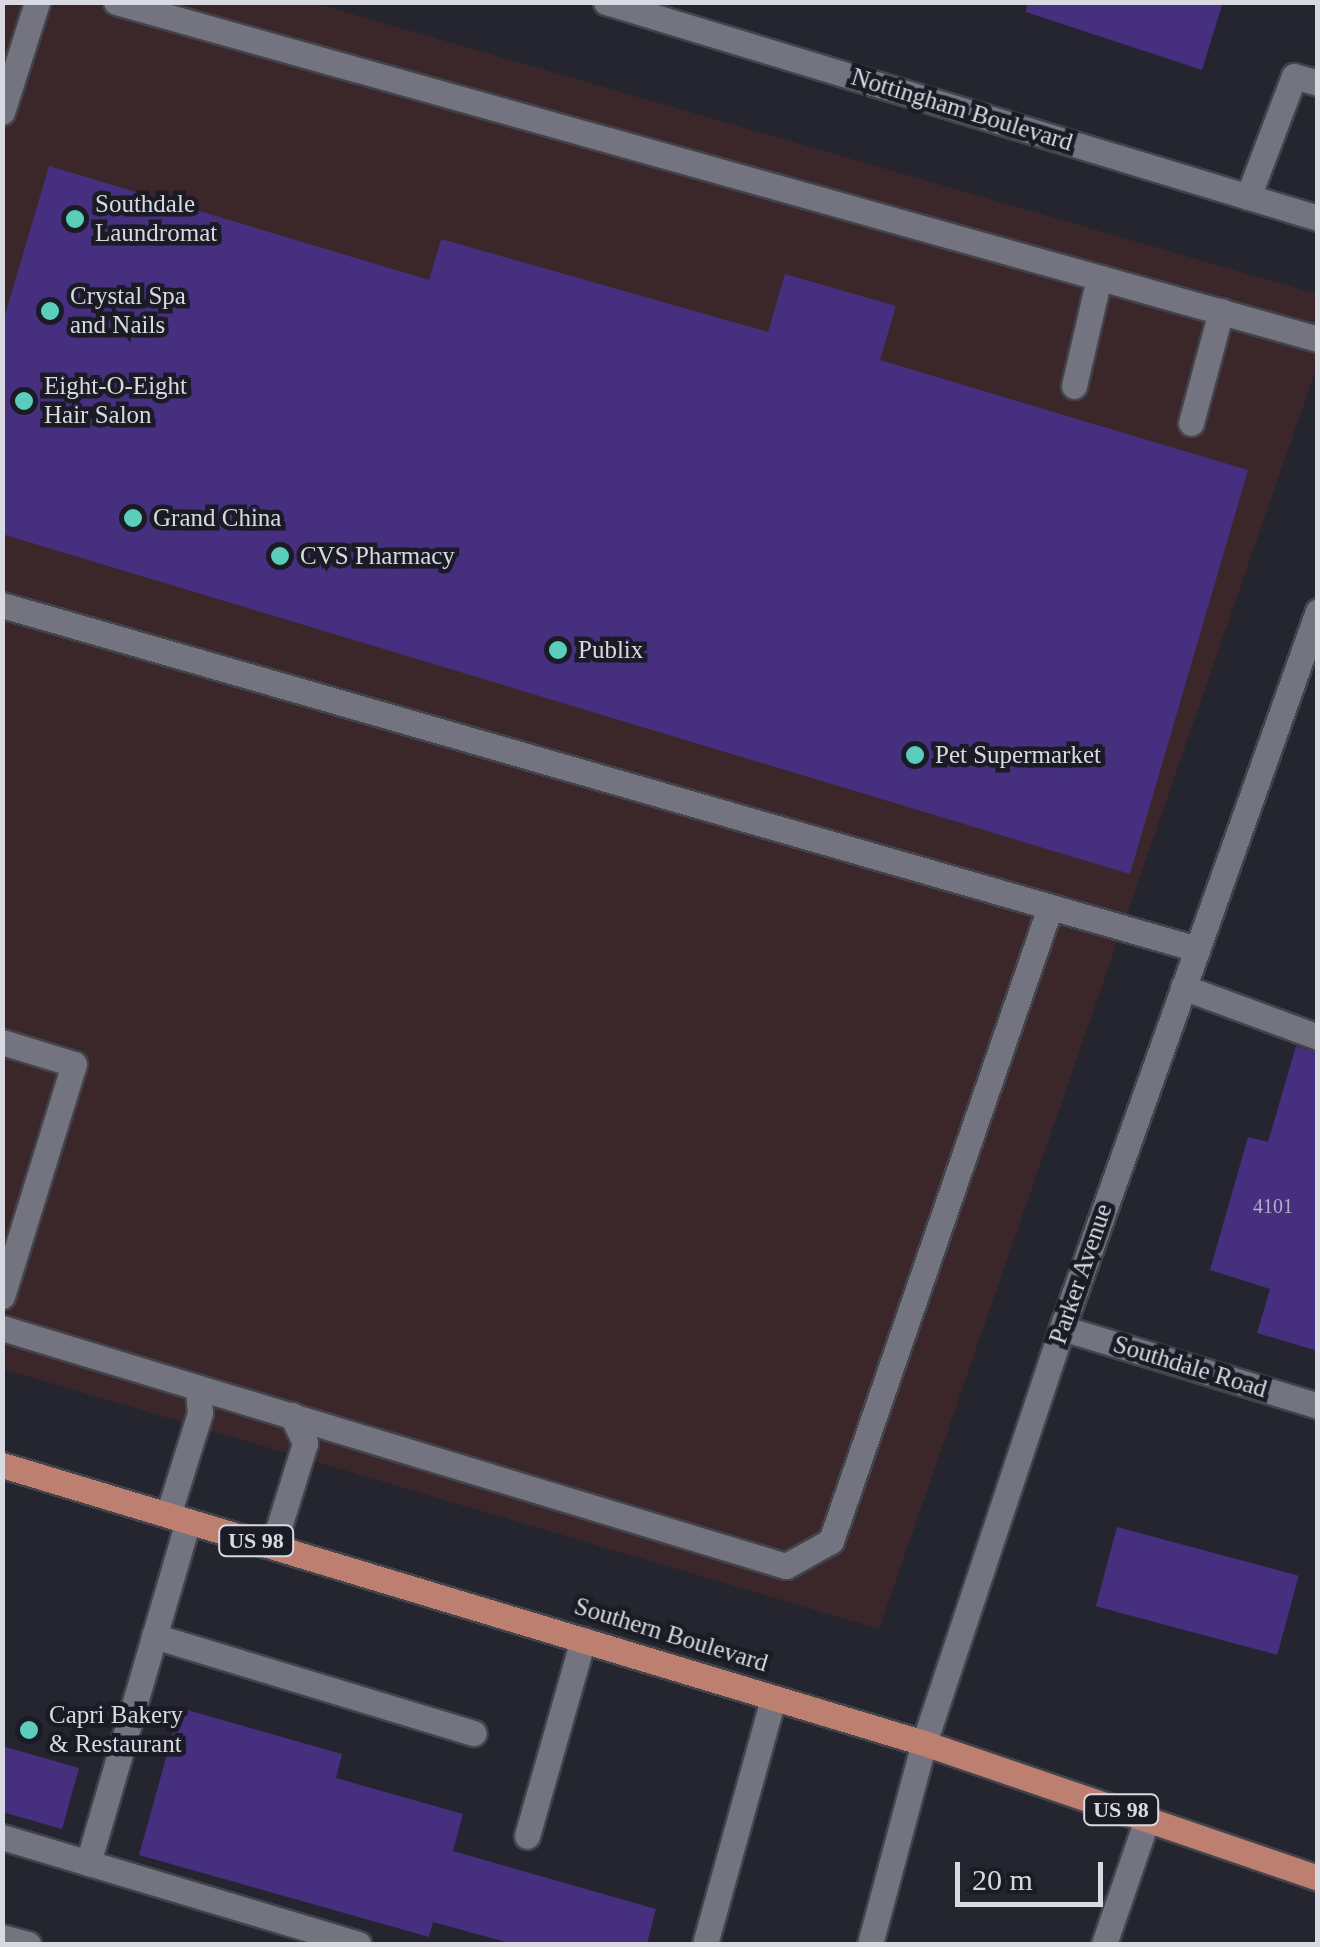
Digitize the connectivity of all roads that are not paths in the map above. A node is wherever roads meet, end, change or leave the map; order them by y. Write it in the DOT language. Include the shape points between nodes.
graph roads {
  1 [pos="37,2"];
  2 [pos="116,2"];
  3 [pos="606,2"];
  4 [pos="1318,84"];
  5 [pos="2,112"];
  6 [pos="1248,197"];
  7 [pos="1318,218"];
  8 [pos="1099,278"];
  9 [pos="1221,311"];
  10 [pos="1318,338"];
  11 [pos="1074,386"];
  12 [pos="1191,423"];
  13 [pos="2,605"];
  14 [pos="1318,612"];
  15 [pos="1309,660"];
  16 [pos="1050,907"];
  17 [pos="1197,949"];
  18 [pos="1184,987"];
  19 [pos="1318,1037"];
  20 [pos="2,1042"];
  21 [pos="2,1296"];
  22 [pos="2,1328"];
  23 [pos="1062,1328"];
  24 [pos="198,1388"];
  25 [pos="1318,1406"];
  26 [pos="292,1415"];
  27 [pos="2,1464"];
  28 [pos="178,1518"];
  29 [pos="273,1546"];
  30 [pos="154,1636"];
  31 [pos="583,1640"];
  32 [pos="773,1698"];
  33 [pos="474,1733"];
  34 [pos="924,1743"];
  35 [pos="1146,1819"];
  36 [pos="527,1836"];
  37 [pos="2,1837"];
  38 [pos="88,1863"];
  39 [pos="1318,1878"];
  40 [pos="2,1937"];
  41 [pos="28,1944"];
  42 [pos="358,1944"];
  43 [pos="705,1944"];
  44 [pos="870,1944"];
  45 [pos="1104,1944"];
  1 -- 5 [label="street"];
  2 -- 8 [label="street"];
  3 -- 6 [label="street, Nottingham Boulevard"];
  4 -- 6 [label="street" via="1294,76"];
  6 -- 7 [label="street, Nottingham Boulevard"];
  8 -- 9 [label="street"];
  8 -- 11 [label="street"];
  9 -- 10 [label="street"];
  9 -- 12 [label="street"];
  13 -- 16 [label="street"];
  14 -- 15 [label="street, Parker Avenue"];
  15 -- 17 [label="street, Parker Avenue"];
  16 -- 17 [label="street"];
  16 -- 26 [label="street" via="831,1540 786,1566"];
  17 -- 18 [label="street, Parker Avenue"];
  18 -- 19 [label="street"];
  18 -- 23 [label="street, Parker Avenue"];
  20 -- 21 [label="street" via="74,1064"];
  22 -- 24 [label="street"];
  23 -- 25 [label="street, Southdale Road"];
  23 -- 34 [label="street, Parker Avenue"];
  24 -- 26 [label="street"];
  24 -- 28 [label="street" via="200,1413"];
  26 -- 29 [label="street" via="305,1442"];
  27 -- 28 [label="main road, Southern Boulevard / US 98"];
  28 -- 29 [label="main road, Southern Boulevard / US 98"];
  28 -- 30 [label="street"];
  29 -- 31 [label="main road, Southern Boulevard / US 98"];
  30 -- 33 [label="street"];
  30 -- 38 [label="street"];
  31 -- 32 [label="main road, Southern Boulevard / US 98"];
  31 -- 36 [label="street"];
  32 -- 34 [label="main road, Southern Boulevard / US 98"];
  32 -- 43 [label="street"];
  34 -- 35 [label="main road, Southern Boulevard / US 98"];
  34 -- 44 [label="street, Parker Avenue"];
  35 -- 39 [label="main road, Southern Boulevard / US 98"];
  35 -- 45 [label="street"];
  37 -- 38 [label="street"];
  38 -- 42 [label="street"];
  40 -- 41 [label="street"];
}
